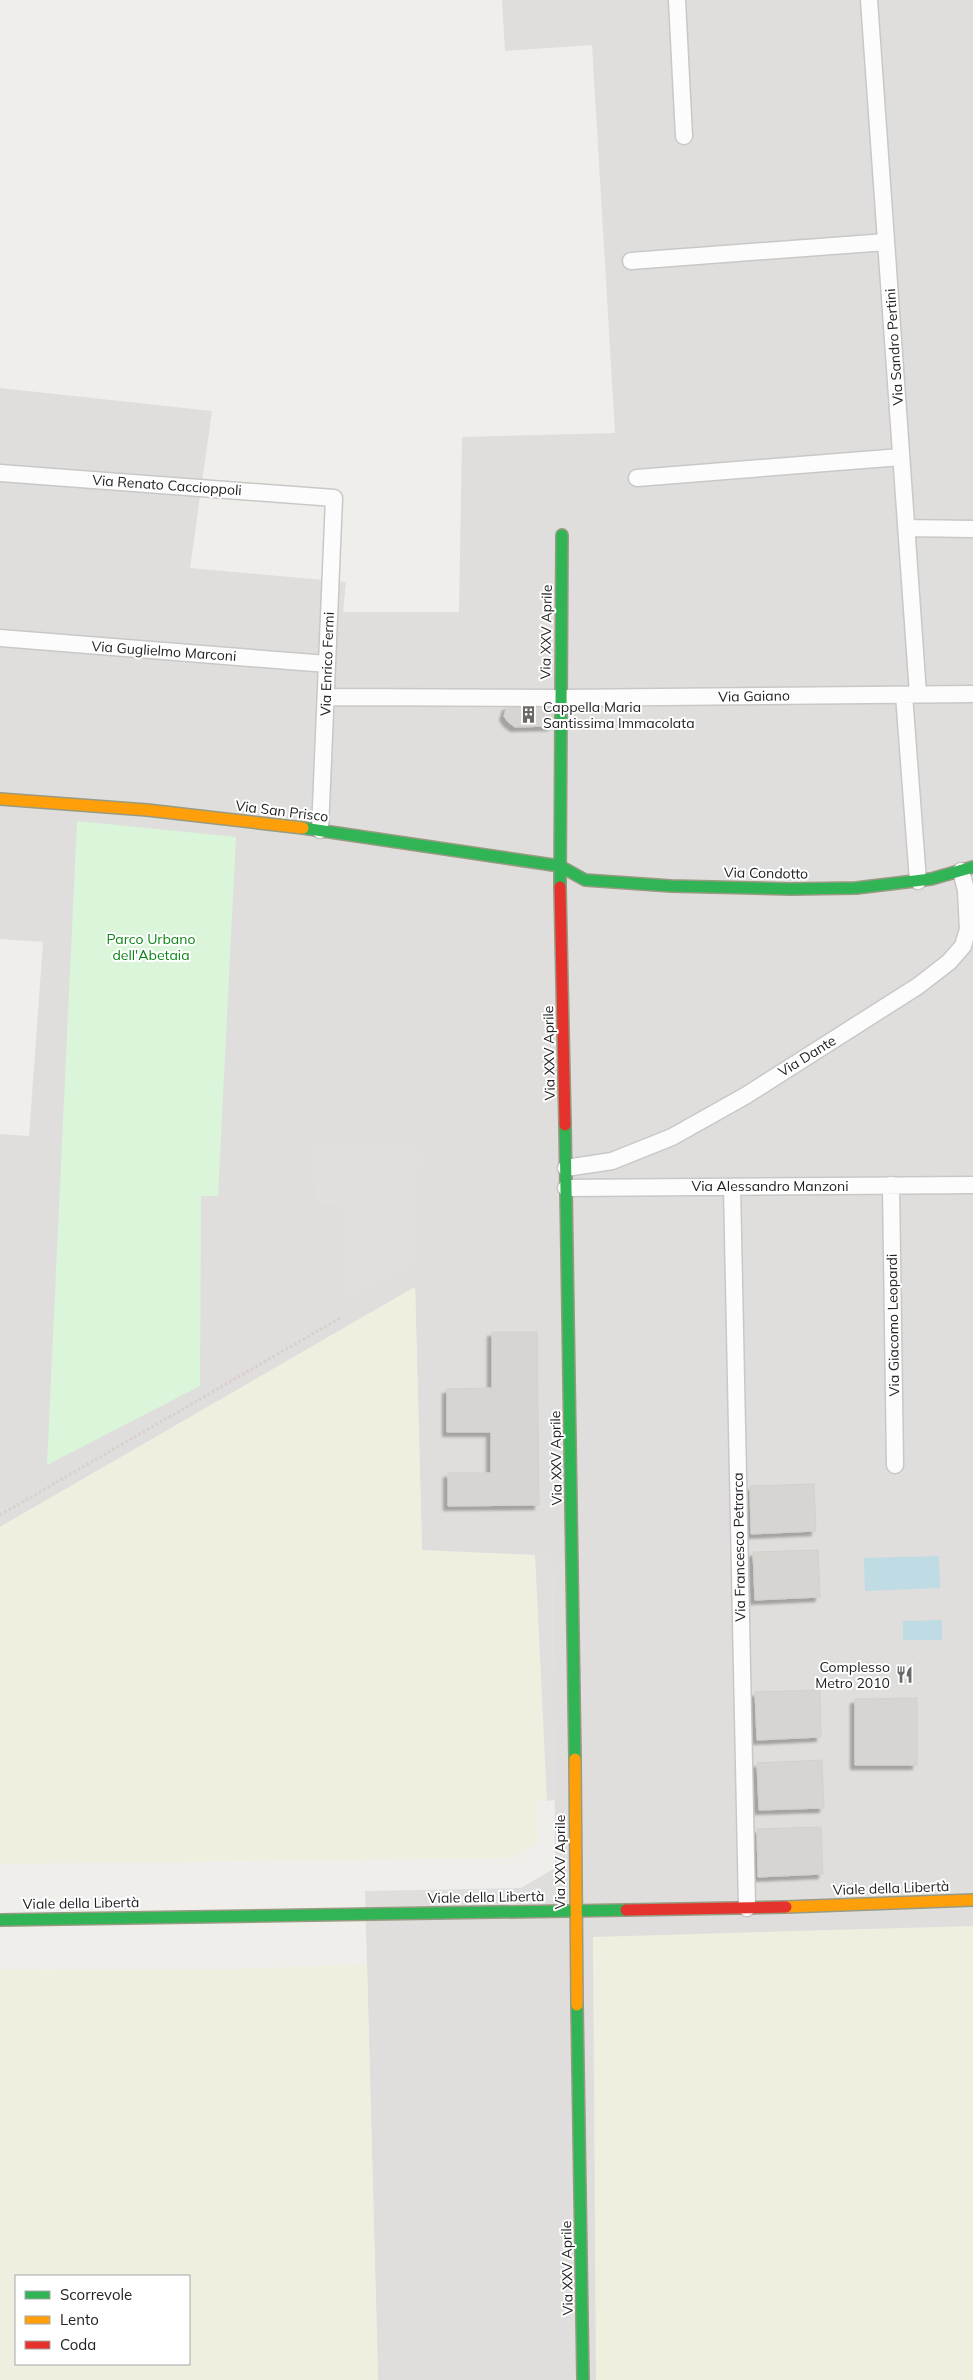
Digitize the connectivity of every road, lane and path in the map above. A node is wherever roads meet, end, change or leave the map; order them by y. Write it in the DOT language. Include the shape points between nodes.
graph roads {
  1 [pos="678,0"];
  2 [pos="869,0"];
  3 [pos="684,136"];
  4 [pos="886,242"];
  5 [pos="631,262"];
  6 [pos="901,457"];
  7 [pos="0,473"];
  8 [pos="637,478"];
  9 [pos="334,498"];
  10 [pos="906,528"];
  11 [pos="973,529"];
  12 [pos="562,535"];
  13 [pos="0,638"];
  14 [pos="327,664"];
  15 [pos="973,694"];
  16 [pos="911,695"];
  17 [pos="326,697"];
  18 [pos="560,698"];
  19 [pos="0,799"];
  20 [pos="320,830"];
  21 [pos="560,866"];
  22 [pos="967,869"];
  23 [pos="918,881"];
  24 [pos="566,1168"];
  25 [pos="891,1185"];
  26 [pos="973,1185"];
  27 [pos="732,1186"];
  28 [pos="566,1188"];
  29 [pos="340,1318"];
  30 [pos="895,1465"];
  31 [pos="0,1515"];
  32 [pos="973,1900"];
  33 [pos="747,1908"];
  34 [pos="576,1910"];
  35 [pos="0,1920"];
  36 [pos="583,2380"];
  1 -- 3 [label="street"];
  2 -- 4 [label="street, Via Sandro Pertini"];
  4 -- 5 [label="street"];
  4 -- 6 [label="street, Via Sandro Pertini"];
  6 -- 8 [label="street"];
  6 -- 10 [label="street, Via Sandro Pertini"];
  7 -- 9 [label="street, Via Renato Caccioppoli"];
  9 -- 14 [label="street, Via Enrico Fermi"];
  10 -- 11 [label="street"];
  10 -- 16 [label="street, Via Sandro Pertini"];
  12 -- 18 [label="street, Via XXV Aprile"];
  13 -- 14 [label="street, Via Guglielmo Marconi"];
  14 -- 17 [label="street, Via Enrico Fermi"];
  15 -- 16 [label="street, Via Gaiano"];
  16 -- 18 [label="street, Via Gaiano"];
  16 -- 23 [label="street, Via Sandro Pertini"];
  17 -- 18 [label="street, Via Gaiano"];
  17 -- 20 [label="street, Via Enrico Fermi"];
  18 -- 21 [label="street, Via XXV Aprile"];
  19 -- 20 [label="street, Via San Prisco" via="147,810"];
  20 -- 21 [label="street, Via San Prisco"];
  21 -- 23 [label="street, Via Condotto" via="585,880 671,886 791,890 856,888"];
  21 -- 24 [label="street, Via XXV Aprile"];
  22 -- 23 [label="street, Via Condotto"];
  22 -- 24 [label="street, Via Dante" via="968,929 963,946 949,962 918,986 744,1096 672,1137 612,1160"];
  24 -- 28 [label="street, Via XXV Aprile"];
  25 -- 26 [label="street, Via Alessandro Manzoni"];
  25 -- 27 [label="street, Via Alessandro Manzoni"];
  25 -- 30 [label="street, Via Giacomo Leopardi"];
  27 -- 28 [label="street, Via Alessandro Manzoni"];
  27 -- 33 [label="street, Via Francesco Petrarca"];
  28 -- 34 [label="street, Via XXV Aprile"];
  29 -- 31 [label="path"];
  32 -- 33 [label="street, Viale della Libertà"];
  33 -- 34 [label="street, Viale della Libertà"];
  34 -- 35 [label="street, Viale della Libertà"];
  34 -- 36 [label="street, Via XXV Aprile"];
}
